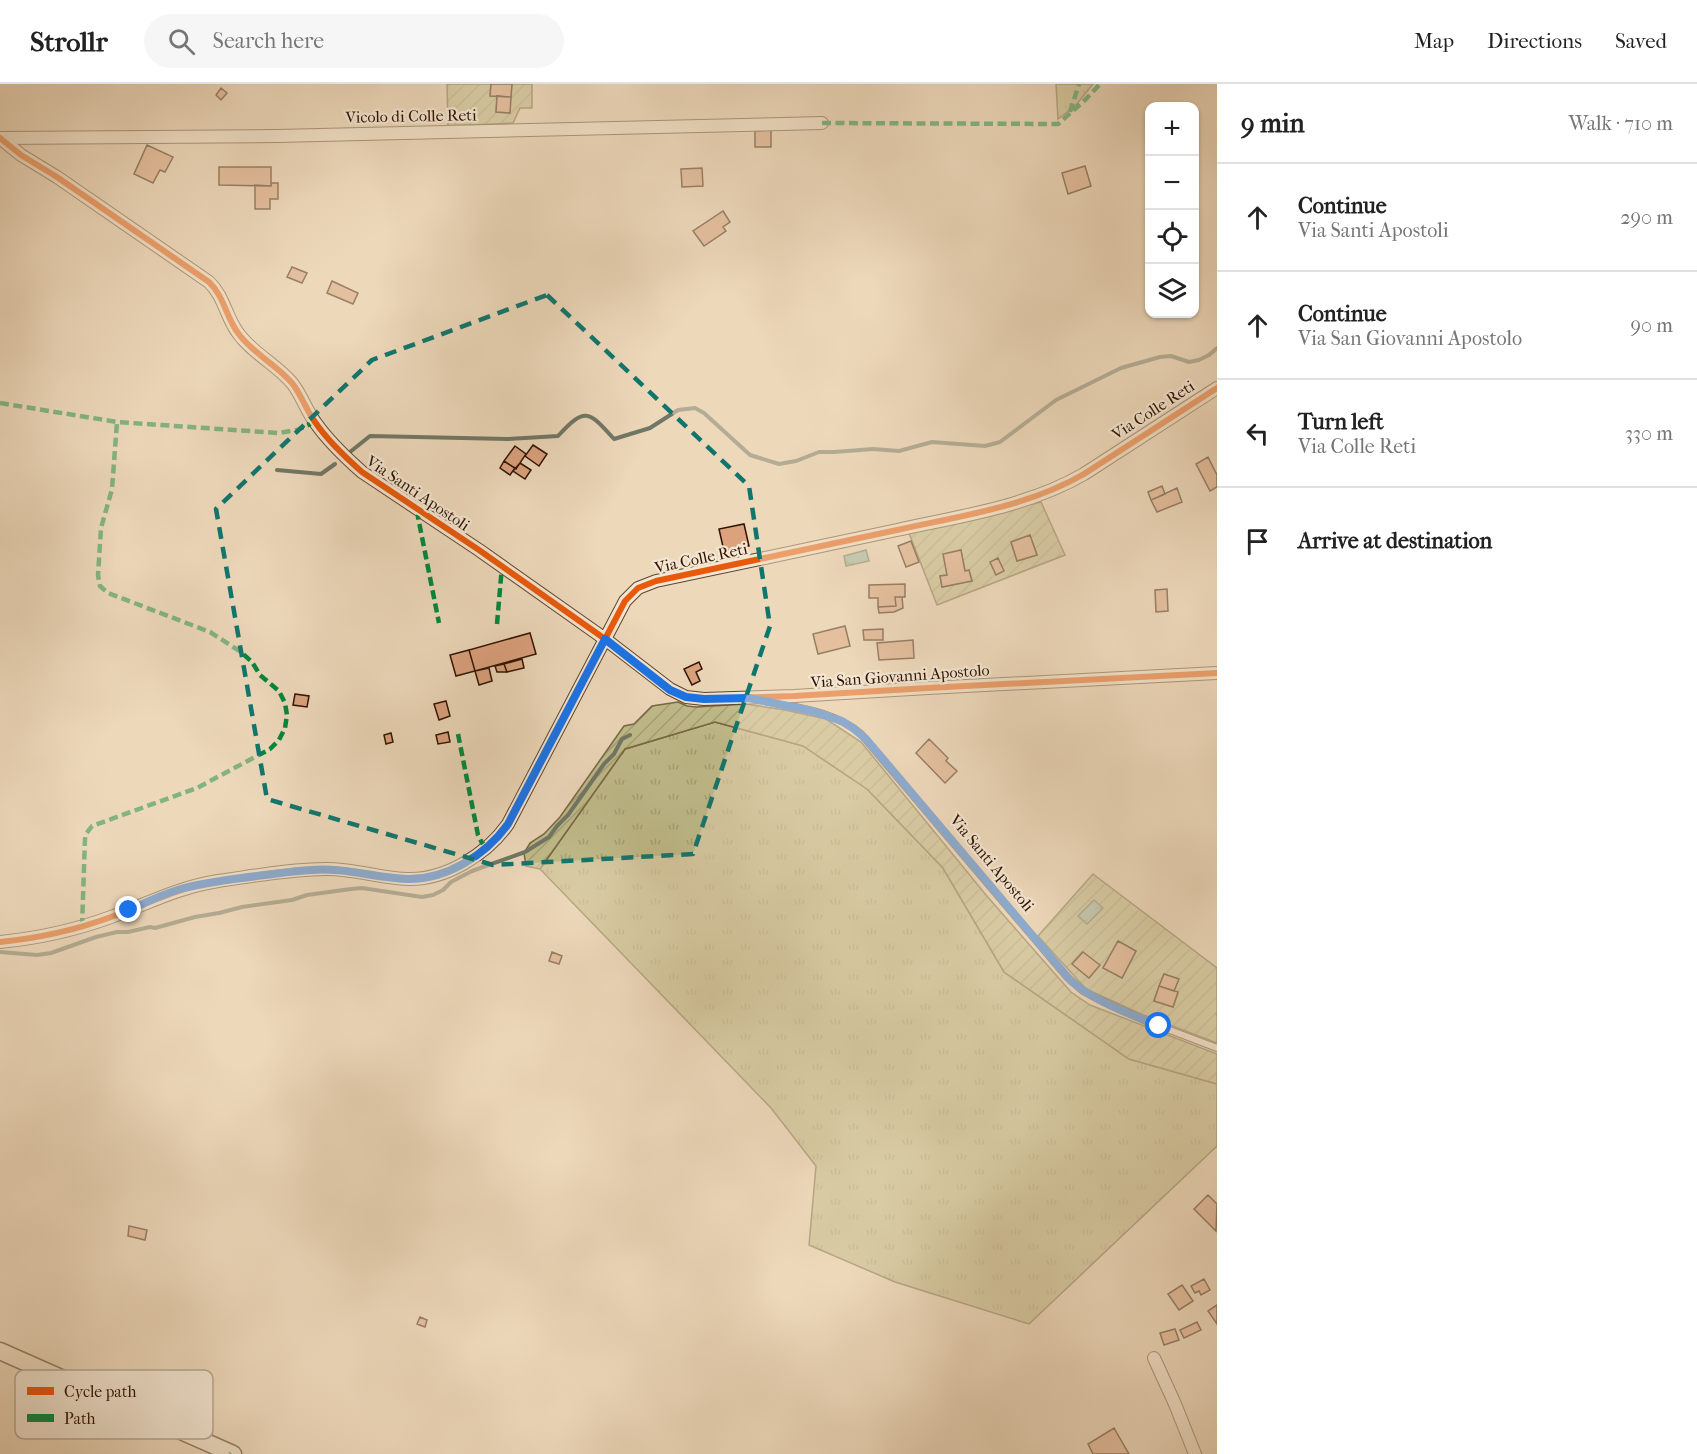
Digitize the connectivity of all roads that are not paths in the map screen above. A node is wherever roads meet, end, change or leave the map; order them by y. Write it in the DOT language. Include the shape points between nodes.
graph roads {
  1 [pos="822,123"];
  2 [pos="0,138"];
  3 [pos="1217,388"];
  4 [pos="605,639"];
  5 [pos="1217,673"];
  6 [pos="749,698"];
  7 [pos="0,942"];
  8 [pos="1217,1048"];
  9 [pos="0,1351"];
  10 [pos="1154,1358"];
  11 [pos="43,1370"];
  12 [pos="199,1439"];
  13 [pos="233,1454"];
  14 [pos="1195,1454"];
  1 -- 2 [label="street, Vicolo di Colle Reti" via="277,136"];
  2 -- 4 [label="street, Via Santi Apostoli" via="216,288 237,333 294,385 315,422 362,472"];
  3 -- 4 [label="street, Via Colle Reti" via="1084,474 1041,494 966,515 645,584 628,597"];
  4 -- 6 [label="street, Via San Giovanni Apostolo" via="670,690 700,699"];
  4 -- 7 [label="street, Via Colle Reti" via="508,824 488,846 457,867 417,878 321,869 211,882 58,934"];
  5 -- 6 [label="street, Via San Giovanni Apostolo"];
  6 -- 8 [label="lane, Via Santi Apostoli" via="821,713 853,728 1071,981 1098,999"];
  9 -- 11 [label="street"];
  10 -- 14 [label="street"];
  12 -- 13 [label="street"];
}
